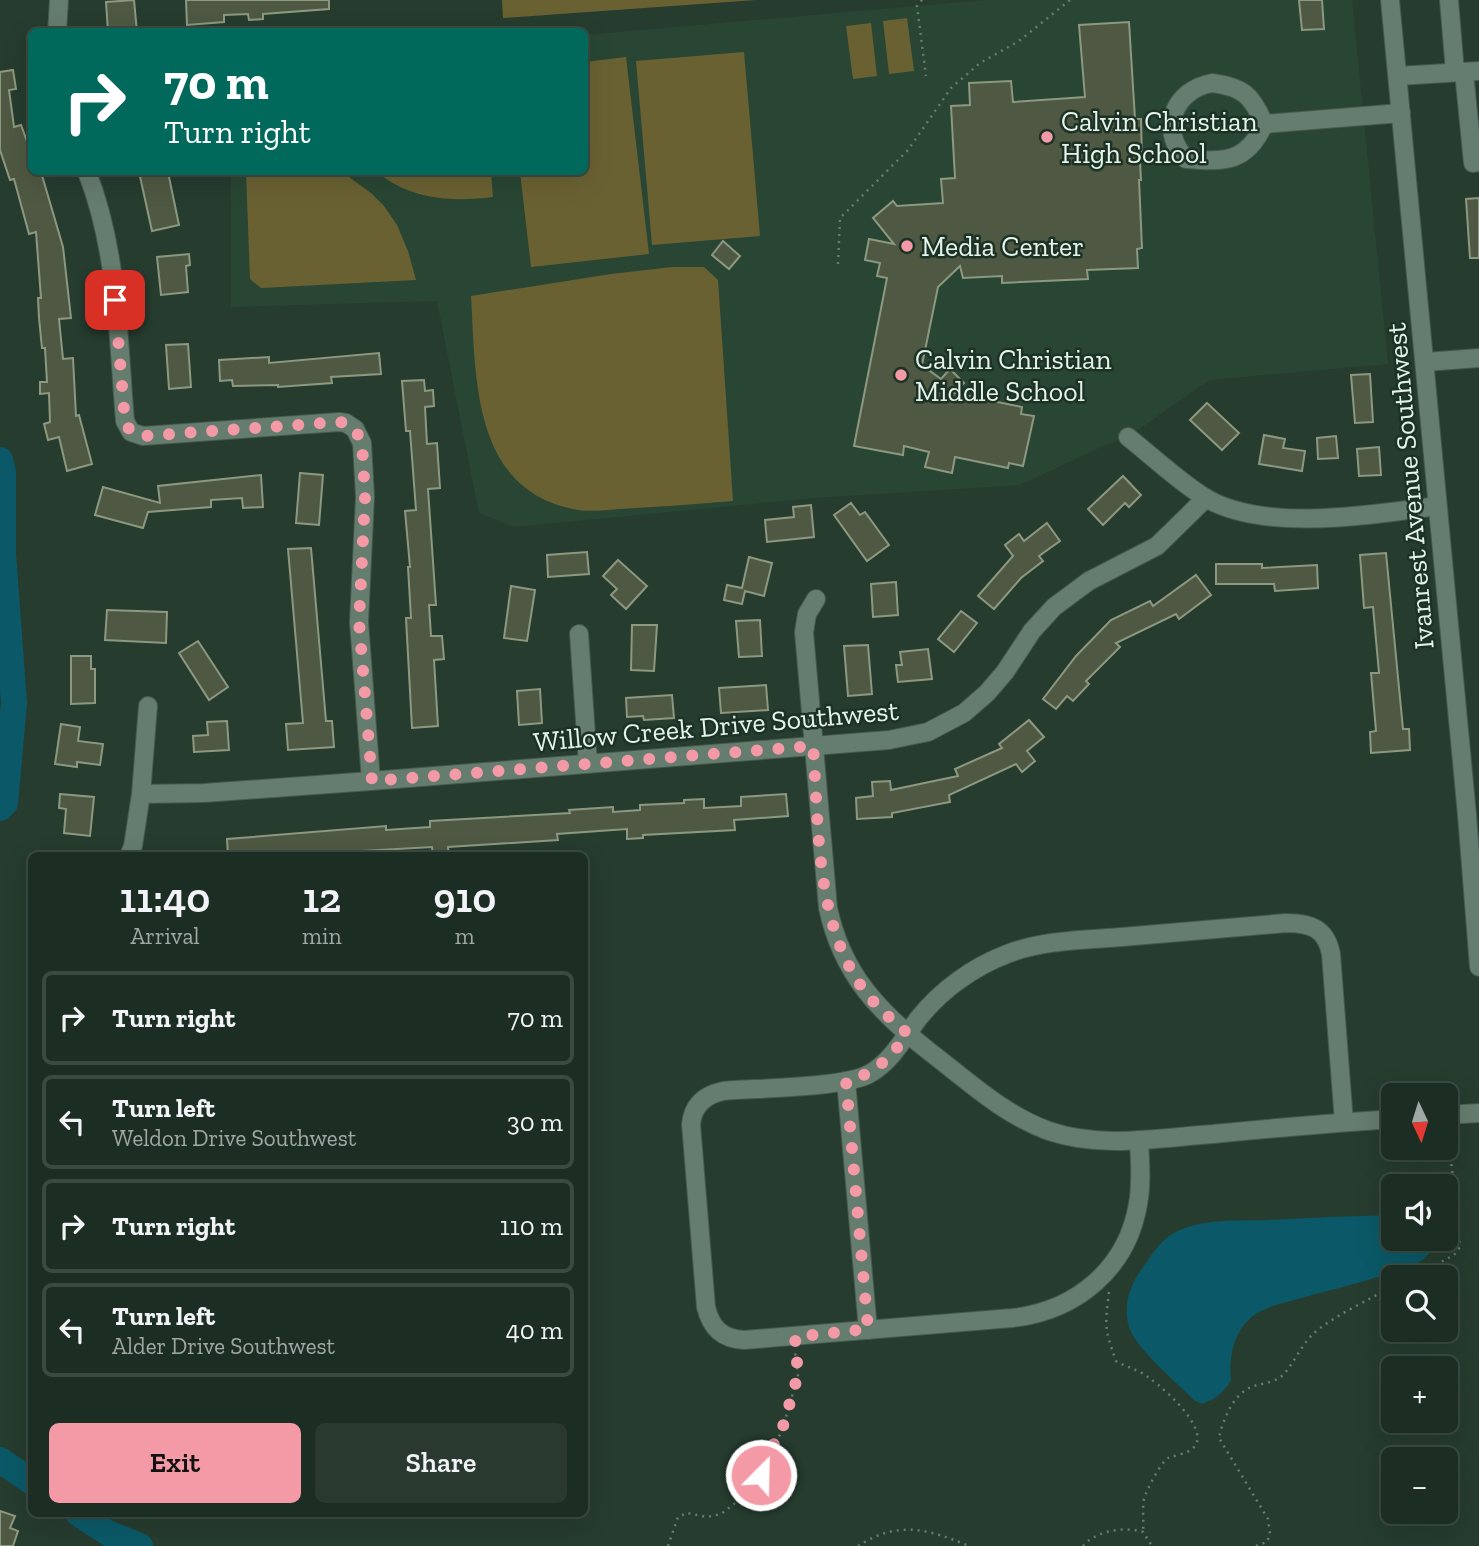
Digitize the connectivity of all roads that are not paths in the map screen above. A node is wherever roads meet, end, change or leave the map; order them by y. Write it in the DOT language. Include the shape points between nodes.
graph roads {
  1 [pos="59,0"];
  2 [pos="1390,0"];
  3 [pos="1449,0"];
  4 [pos="57,28"];
  5 [pos="1466,72"];
  6 [pos="1398,76"];
  7 [pos="1401,113"];
  8 [pos="1264,124"];
  9 [pos="1479,162"];
  10 [pos="88,175"];
  11 [pos="1479,358"];
  12 [pos="1425,362"];
  13 [pos="1128,437"];
  14 [pos="1206,498"];
  15 [pos="1437,506"];
  16 [pos="816,599"];
  17 [pos="579,634"];
  18 [pos="148,706"];
  19 [pos="813,746"];
  20 [pos="588,764"];
  21 [pos="372,781"];
  22 [pos="141,794"];
  23 [pos="1473,815"];
  24 [pos="131,852"];
  25 [pos="1479,967"];
  26 [pos="908,1034"];
  27 [pos="846,1081"];
  28 [pos="1479,1113"];
  29 [pos="1458,1114"];
  30 [pos="1381,1120"];
  31 [pos="1344,1122"];
  32 [pos="1139,1140"];
  33 [pos="868,1329"];
  1 -- 4 [label="street"];
  2 -- 6 [label="street, Ivanrest Avenue Southwest"];
  3 -- 5 [label="street"];
  5 -- 6 [label="street"];
  5 -- 9 [label="street" via="1473,163"];
  6 -- 7 [label="street, Ivanrest Avenue Southwest"];
  7 -- 8 [label="street"];
  7 -- 12 [label="street, Ivanrest Avenue Southwest"];
  8 -- 8 [label="street" via="1247,94 1212,83 1183,96 1172,134 1186,159 1230,160 1246,152"];
  10 -- 21 [label="street" via="108,244 125,422 131,432 143,436 339,422 359,433 365,488 360,631"];
  11 -- 12 [label="street"];
  12 -- 15 [label="street, Ivanrest Avenue Southwest"];
  13 -- 14 [label="street"];
  14 -- 15 [label="street" via="1259,515 1304,519"];
  14 -- 19 [label="street, Willow Creek Drive Southwest" via="1157,546 1089,581 1054,607 997,682 964,713 913,736"];
  15 -- 23 [label="street, Ivanrest Avenue Southwest"];
  16 -- 19 [label="street" via="804,632"];
  17 -- 20 [label="street"];
  18 -- 22 [label="street"];
  19 -- 20 [label="street, Willow Creek Drive Southwest"];
  19 -- 26 [label="street" via="825,885 835,937 864,991"];
  20 -- 21 [label="street, Willow Creek Drive Southwest"];
  21 -- 22 [label="street, Willow Creek Drive Southwest"];
  22 -- 24 [label="street"];
  23 -- 25 [label="street, Ivanrest Avenue Southwest"];
  26 -- 27 [label="street" via="881,1066"];
  26 -- 31 [label="street" via="957,981 1021,949 1304,923 1320,931 1331,954"];
  26 -- 32 [label="street" via="1002,1107 1032,1124 1077,1138"];
  27 -- 33 [label="street"];
  27 -- 33 [label="street" via="723,1090 702,1100 692,1113 706,1307 712,1325 738,1340"];
  28 -- 29 [label="street"];
  30 -- 31 [label="street"];
  31 -- 32 [label="street"];
  32 -- 33 [label="street" via="1140,1193 1133,1225 1118,1258 1100,1279 1068,1303 1025,1317"];
}
